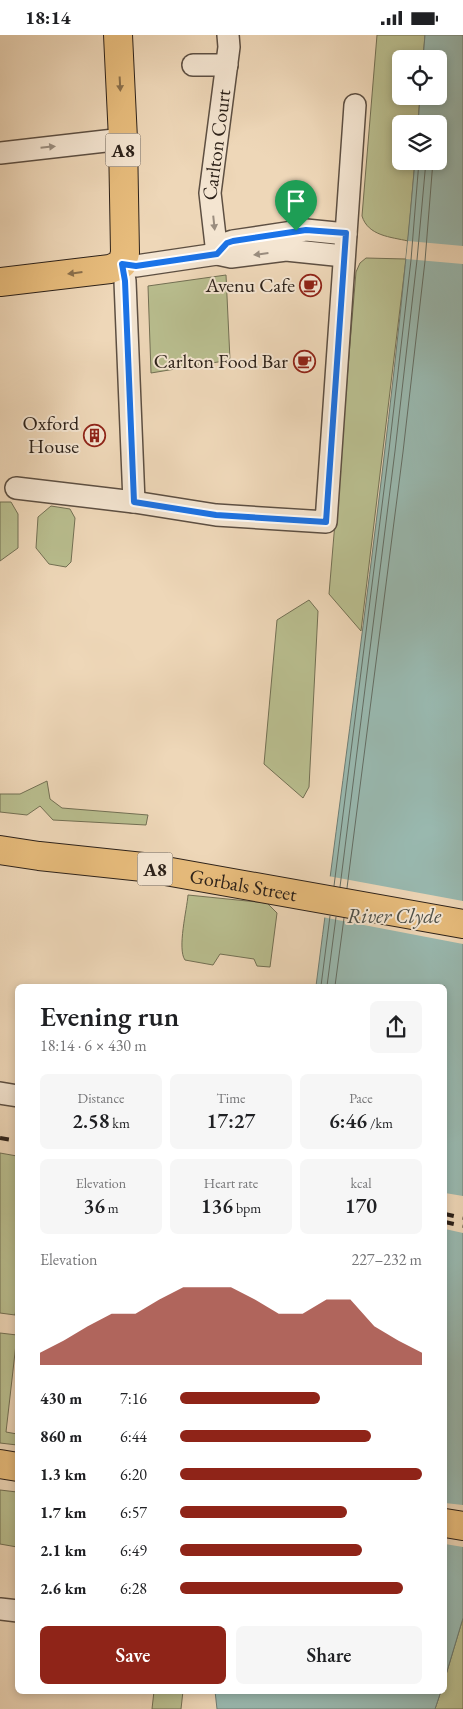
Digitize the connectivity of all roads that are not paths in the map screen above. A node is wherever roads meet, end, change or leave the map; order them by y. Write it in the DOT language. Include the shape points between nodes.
graph roads {
  1 [pos="118,35"];
  2 [pos="228,35"];
  3 [pos="193,65"];
  4 [pos="227,65"];
  5 [pos="355,105"];
  6 [pos="123,139"];
  7 [pos="0,153"];
  8 [pos="346,233"];
  9 [pos="217,254"];
  10 [pos="344,256"];
  11 [pos="122,264"];
  12 [pos="0,282"];
  13 [pos="16,488"];
  14 [pos="134,502"];
  15 [pos="0,850"];
  16 [pos="463,924"];
  17 [pos="0,1093"];
  18 [pos="15,1096"];
  19 [pos="0,1464"];
  20 [pos="15,1467"];
  21 [pos="15,1468"];
  22 [pos="0,1469"];
  23 [pos="447,1523"];
  24 [pos="463,1526"];
  25 [pos="0,1609"];
  26 [pos="15,1611"];
  1 -- 6 [label="main road, A8, one-way"];
  2 -- 4 [label="street, Carlton Court"];
  3 -- 4 [label="street"];
  4 -- 9 [label="street, Carlton Court, one-way" via="210,193"];
  5 -- 8 [label="street"];
  7 -- 6 [label="street, one-way"];
  6 -- 11 [label="main road, A8" via="125,253"];
  8 -- 9 [label="street" via="306,230 251,238 227,243"];
  8 -- 10 [label="street"];
  10 -- 9 [label="street, one-way" via="286,250 230,257"];
  9 -- 11 [label="street" via="136,266"];
  10 -- 14 [label="street" via="326,522 216,515"];
  11 -- 12 [label="main road, one-way" via="110,269"];
  11 -- 14 [label="street"];
  13 -- 14 [label="street"];
  15 -- 16 [label="main road, Gorbals Street / A8" via="143,867"];
  17 -- 18 [label="street"];
  19 -- 20 [label="main road"];
  21 -- 22 [label="main road"];
  23 -- 24 [label="main road"];
  25 -- 26 [label="street"];
}
